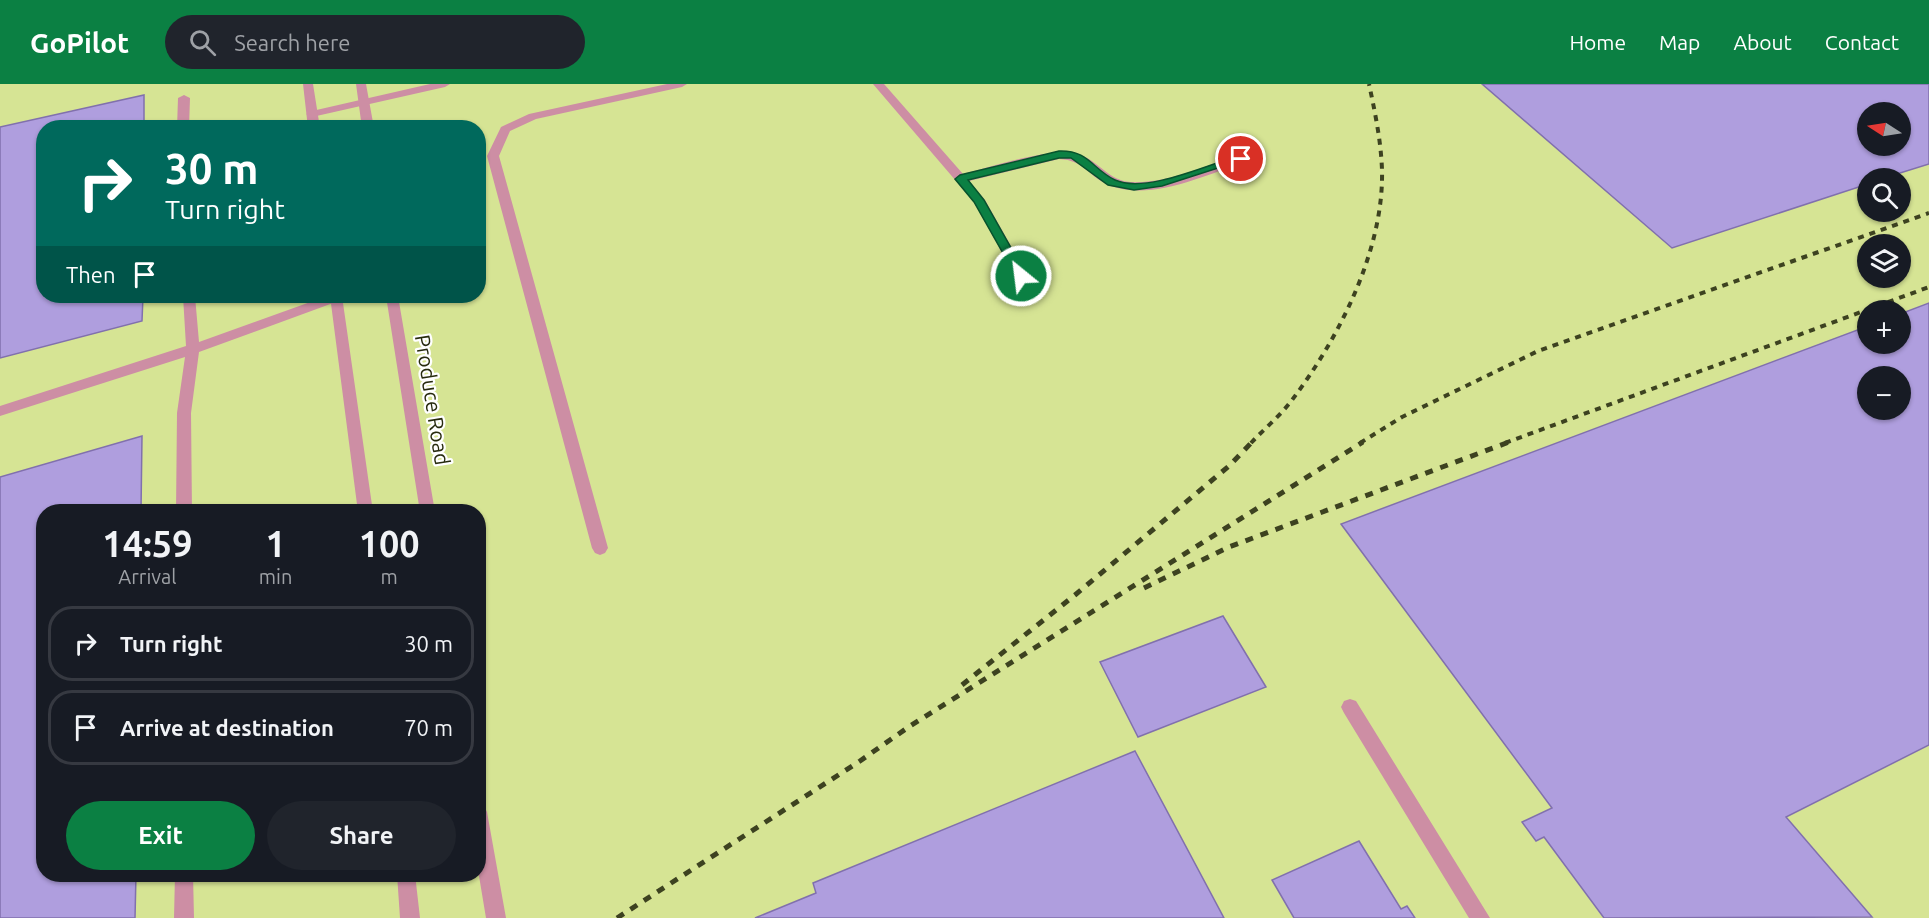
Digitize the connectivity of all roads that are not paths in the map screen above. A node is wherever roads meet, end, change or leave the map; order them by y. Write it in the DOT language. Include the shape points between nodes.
graph roads {
  1 [pos="308,84"];
  2 [pos="361,84"];
  3 [pos="445,84"];
  4 [pos="682,84"];
  5 [pos="878,84"];
  6 [pos="184,98"];
  7 [pos="365,102"];
  8 [pos="312,114"];
  9 [pos="183,120"];
  10 [pos="313,120"];
  11 [pos="367,120"];
  12 [pos="1241,159"];
  13 [pos="960,179"];
  14 [pos="1032,294"];
  15 [pos="190,303"];
  16 [pos="318,303"];
  17 [pos="338,303"];
  18 [pos="393,303"];
  19 [pos="194,348"];
  20 [pos="0,411"];
  21 [pos="184,504"];
  22 [pos="365,504"];
  23 [pos="427,504"];
  24 [pos="600,548"];
  25 [pos="1350,707"];
  26 [pos="486,859"];
  27 [pos="184,882"];
  28 [pos="407,882"];
  29 [pos="184,918"];
  30 [pos="410,918"];
  31 [pos="496,918"];
  32 [pos="1480,918"];
  1 -- 8 [label="street"];
  2 -- 7 [label="street"];
  3 -- 7 [label="street"];
  4 -- 24 [label="street" via="533,116 505,129 493,156"];
  5 -- 13 [label="street"];
  6 -- 9 [label="street"];
  7 -- 8 [label="street"];
  7 -- 11 [label="street"];
  8 -- 10 [label="street"];
  12 -- 13 [label="street" via="1158,184 1134,187 1112,183 1073,154"];
  13 -- 14 [label="street" via="979,200"];
  15 -- 19 [label="street"];
  16 -- 19 [label="street"];
  17 -- 22 [label="street"];
  18 -- 23 [label="street, Produce Road"];
  19 -- 20 [label="street"];
  19 -- 21 [label="street" via="184,413"];
  25 -- 32 [label="street"];
  26 -- 31 [label="street"];
  27 -- 29 [label="street"];
  28 -- 30 [label="street"];
}
